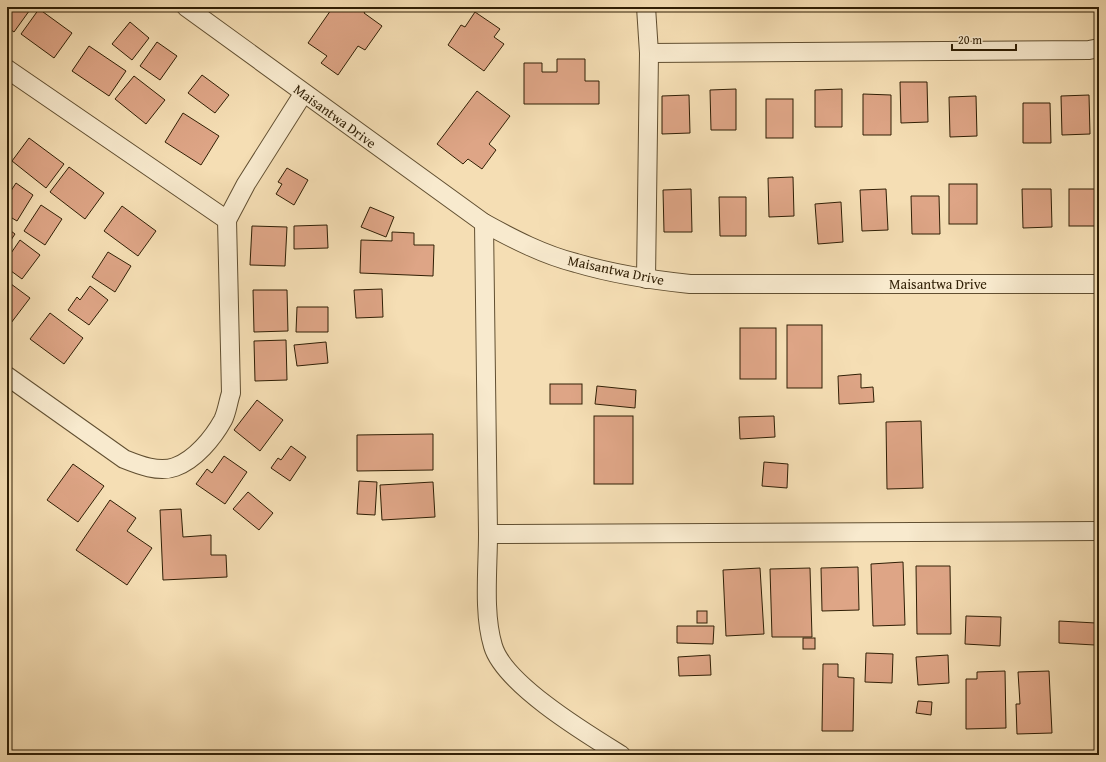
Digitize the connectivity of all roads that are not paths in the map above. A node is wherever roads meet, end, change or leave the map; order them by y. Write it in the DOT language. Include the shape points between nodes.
graph roads {
  1 [pos="186,7"];
  2 [pos="646,7"];
  3 [pos="1099,48"];
  4 [pos="649,53"];
  5 [pos="7,69"];
  6 [pos="303,94"];
  7 [pos="227,220"];
  8 [pos="484,223"];
  9 [pos="646,279"];
  10 [pos="1099,284"];
  11 [pos="7,376"];
  12 [pos="1099,531"];
  13 [pos="488,534"];
  14 [pos="621,755"];
  1 -- 6 [label="street, Maisantwa Drive"];
  2 -- 4 [label="street"];
  3 -- 4 [label="street"];
  4 -- 9 [label="street"];
  5 -- 7 [label="street"];
  6 -- 7 [label="street" via="246,184"];
  6 -- 8 [label="street, Maisantwa Drive"];
  7 -- 11 [label="street" via="231,394 224,419 209,440 192,457 175,468 157,469 124,459"];
  8 -- 9 [label="street, Maisantwa Drive" via="515,239 575,263"];
  8 -- 13 [label="street"];
  9 -- 10 [label="street, Maisantwa Drive" via="734,285"];
  12 -- 13 [label="street"];
  13 -- 14 [label="street" via="489,627 494,648 500,659 534,696"];
}
